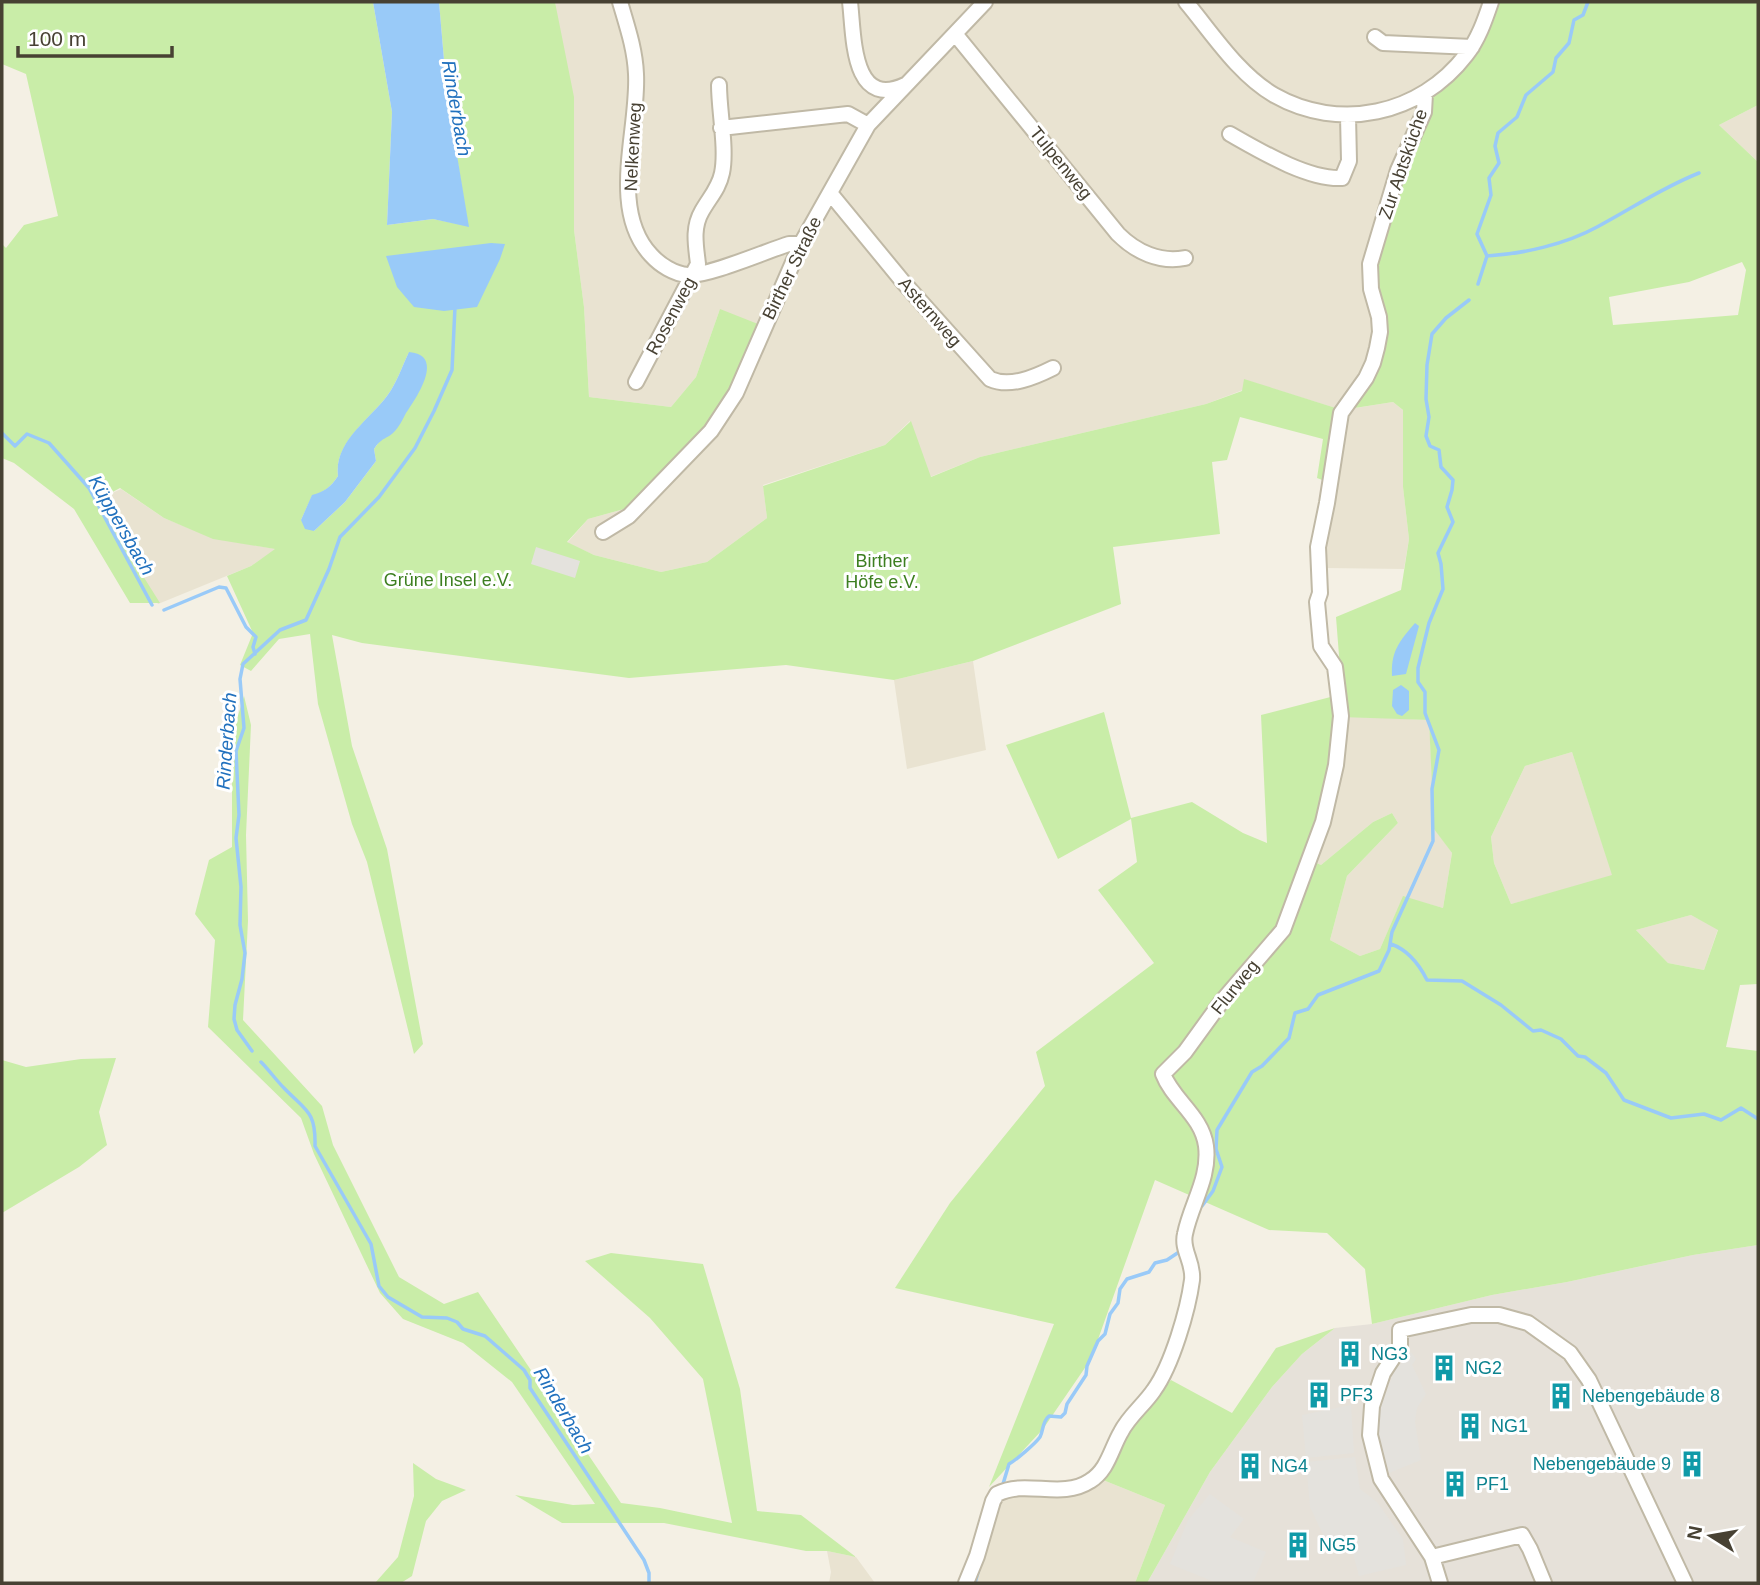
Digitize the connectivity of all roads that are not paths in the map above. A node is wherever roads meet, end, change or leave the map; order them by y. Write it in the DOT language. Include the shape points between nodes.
graph roads {
  1 [pos="620,2"];
  2 [pos="850,2"];
  3 [pos="985,2"];
  4 [pos="1186,2"];
  5 [pos="1491,2"];
  6 [pos="956,35"];
  7 [pos="1375,37"];
  8 [pos="1472,47"];
  9 [pos="910,83"];
  10 [pos="719,85"];
  11 [pos="1425,94"];
  12 [pos="1348,116"];
  13 [pos="868,125"];
  14 [pos="721,128"];
  15 [pos="1230,134"];
  16 [pos="830,193"];
  17 [pos="801,244"];
  18 [pos="1185,258"];
  19 [pos="693,274"];
  20 [pos="1369,275"];
  21 [pos="1053,368"];
  22 [pos="636,382"];
  23 [pos="603,532"];
  24 [pos="1432,1557"];
  25 [pos="966,1583"];
  26 [pos="1440,1583"];
  27 [pos="1545,1583"];
  28 [pos="1685,1583"];
  1 -- 19 [label="street, Nelkenweg" via="636,75 628,167 635,225 658,262"];
  2 -- 9 [label="street" via="860,74 875,88 887,90"];
  3 -- 6 [label="street, Birther Straße"];
  4 -- 12 [label="street, Zur Abtsküche" via="1244,71 1272,94 1309,111"];
  5 -- 8 [label="street, Zur Abtsküche"];
  6 -- 9 [label="street, Birther Straße"];
  6 -- 18 [label="street, Tulpenweg" via="1129,245 1172,261"];
  7 -- 8 [label="street" via="1383,43"];
  8 -- 11 [label="street, Zur Abtsküche"];
  9 -- 13 [label="street, Birther Straße"];
  10 -- 14 [label="street, Rosenweg"];
  11 -- 12 [label="street, Zur Abtsküche"];
  11 -- 20 [label="street, Zur Abtsküche" via="1424,112 1398,170"];
  12 -- 15 [label="street" via="1349,161 1342,178 1297,167"];
  13 -- 14 [label="street" via="849,114"];
  13 -- 16 [label="street, Birther Straße"];
  14 -- 19 [label="street, Rosenweg" via="723,168 696,227 698,264"];
  16 -- 17 [label="street, Birther Straße"];
  16 -- 21 [label="street, Asternweg" via="990,380 1019,381"];
  17 -- 19 [label="street"];
  17 -- 23 [label="street, Birther Straße" via="736,393 711,431 629,516"];
  19 -- 22 [label="street, Rosenweg"];
  20 -- 25 [label="street, Flurweg" via="1379,317 1377,348 1366,378 1341,413 1318,547 1321,646 1335,667 1340,716 1336,765 1323,822 1283,929 1163,1074 1194,1115 1206,1145 1205,1175 1183,1246 1192,1278 1172,1351 1153,1392 1122,1429 1105,1466 1091,1480 1067,1490 1019,1488 997,1494"];
  24 -- 26 [label="street"];
  24 -- 27 [label="street" via="1521,1535"];
  24 -- 28 [label="street" via="1381,1479 1370,1435 1372,1406 1383,1373 1400,1347 1399,1330 1471,1315 1499,1315 1528,1322 1570,1353 1589,1380"];
}
